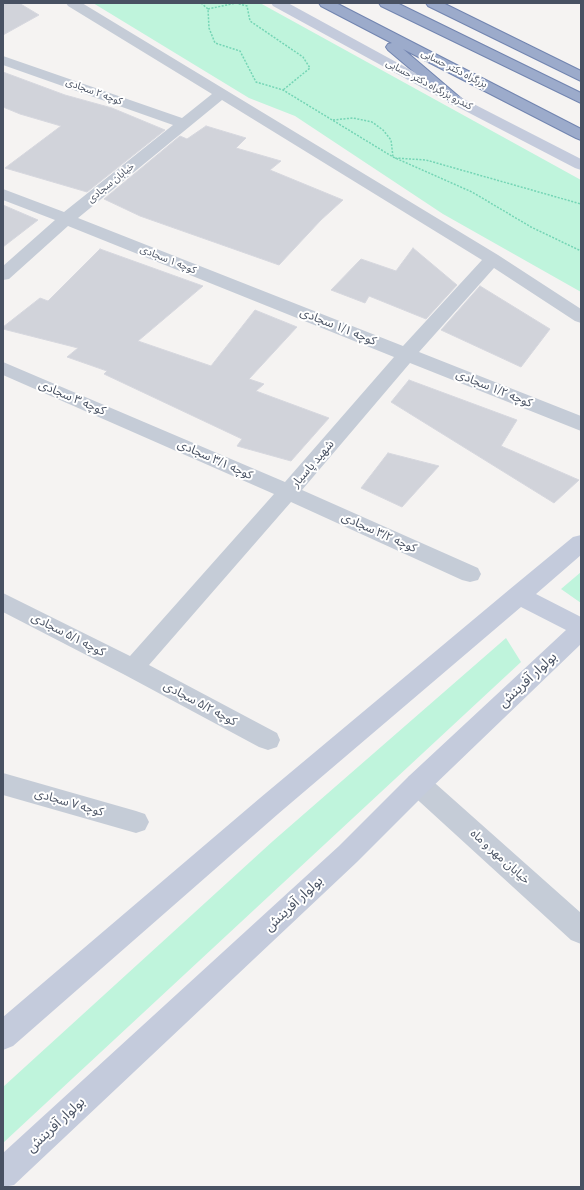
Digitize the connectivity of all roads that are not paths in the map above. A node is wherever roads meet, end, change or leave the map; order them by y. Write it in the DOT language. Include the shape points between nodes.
graph roads {
  1 [pos="73,3"];
  2 [pos="278,3"];
  3 [pos="326,3"];
  4 [pos="386,3"];
  5 [pos="433,3"];
  6 [pos="361,21"];
  7 [pos="3,60"];
  8 [pos="581,77"];
  9 [pos="222,93"];
  10 [pos="581,100"];
  11 [pos="457,101"];
  12 [pos="184,124"];
  13 [pos="581,135"];
  14 [pos="581,166"];
  15 [pos="3,194"];
  16 [pos="66,219"];
  17 [pos="492,259"];
  18 [pos="3,275"];
  19 [pos="269,300"];
  20 [pos="581,317"];
  21 [pos="407,354"];
  22 [pos="3,368"];
  23 [pos="581,424"];
  24 [pos="141,428"];
  25 [pos="288,492"];
  26 [pos="581,543"];
  27 [pos="470,574"];
  28 [pos="518,595"];
  29 [pos="3,602"];
  30 [pos="581,629"];
  31 [pos="133,668"];
  32 [pos="268,740"];
  33 [pos="3,784"];
  34 [pos="418,784"];
  35 [pos="136,822"];
  36 [pos="581,931"];
  37 [pos="3,1036"];
  38 [pos="3,1174"];
  1 -- 9 [label="street"];
  2 -- 11 [label="main road, کندرو بزرگراه دکتر حسابی"];
  3 -- 6 [label="highway, بزرگراه دکتر حسابی"];
  4 -- 10 [label="highway"];
  5 -- 8 [label="highway"];
  6 -- 11 [label="highway"];
  6 -- 13 [label="highway, بزرگراه دکتر حسابی"];
  7 -- 12 [label="street, کوچه ۲ سجادی"];
  9 -- 12 [label="street, خیابان سجادی"];
  9 -- 17 [label="street"];
  11 -- 14 [label="main road, کندرو بزرگراه دکتر حسابی"];
  12 -- 16 [label="street, خیابان سجادی"];
  15 -- 16 [label="street, کوچه ۱ سجادی"];
  16 -- 18 [label="street, خیابان سجادی"];
  16 -- 19 [label="street, کوچه ۱ سجادی"];
  17 -- 20 [label="street"];
  17 -- 21 [label="street, شهید پاسیار"];
  19 -- 21 [label="street, کوچه ۱/۱ سجادی"];
  21 -- 23 [label="street, کوچه ۱/۲ سجادی"];
  21 -- 25 [label="street, شهید پاسیار"];
  22 -- 24 [label="street, کوچه ۳ سجادی"];
  24 -- 25 [label="street, کوچه ۳/۱ سجادی"];
  25 -- 27 [label="street, کوچه ۳/۲ سجادی"];
  25 -- 31 [label="street, شهید پاسیار"];
  26 -- 28 [label="main road"];
  28 -- 30 [label="main road"];
  28 -- 37 [label="main road"];
  29 -- 31 [label="street, کوچه ۵/۱ سجادی"];
  30 -- 34 [label="main road, بولوار آفرینش"];
  31 -- 32 [label="street, کوچه ۵/۲ سجادی"];
  33 -- 35 [label="street, کوچه ۷ سجادی"];
  34 -- 36 [label="street, خیابان مهر و ماه"];
  34 -- 38 [label="main road, بولوار آفرینش" via="348,854"];
}
